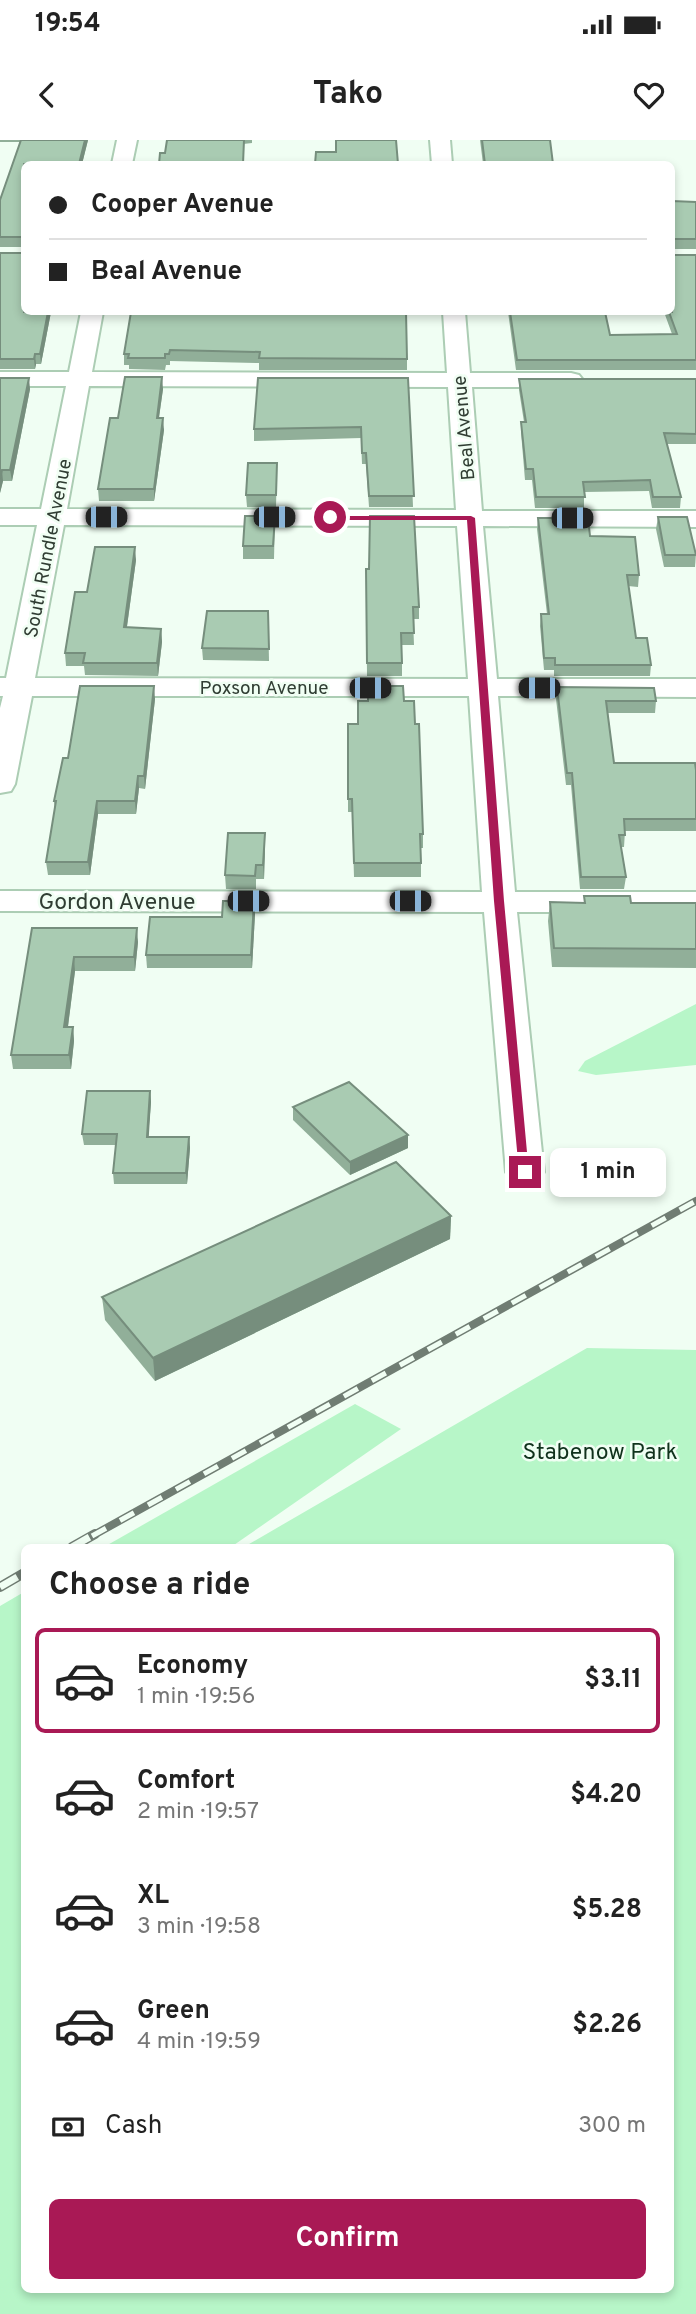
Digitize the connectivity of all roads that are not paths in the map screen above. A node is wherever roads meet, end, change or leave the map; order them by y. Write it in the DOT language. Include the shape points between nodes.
graph roads {
  1 [pos="127,140"];
  2 [pos="440,140"];
  3 [pos="123,161"];
  4 [pos="442,161"];
  5 [pos="91,315"];
  6 [pos="454,315"];
  7 [pos="0,379"];
  8 [pos="80,379"];
  9 [pos="458,380"];
  10 [pos="590,380"];
  11 [pos="0,517"];
  12 [pos="53,517"];
  13 [pos="471,518"];
  14 [pos="696,519"];
  15 [pos="9,687"];
  16 [pos="483,688"];
  17 [pos="696,688"];
  18 [pos="0,784"];
  19 [pos="0,901"];
  20 [pos="499,901"];
  21 [pos="696,902"];
  22 [pos="525,1172"];
  1 -- 3 [label="street"];
  2 -- 4 [label="street"];
  5 -- 8 [label="street, South Rundle Avenue"];
  6 -- 9 [label="street, Beal Avenue"];
  7 -- 8 [label="street"];
  8 -- 9 [label="street"];
  8 -- 12 [label="street, South Rundle Avenue"];
  9 -- 10 [label="street"];
  9 -- 13 [label="street, Beal Avenue"];
  11 -- 12 [label="street"];
  12 -- 13 [label="street"];
  12 -- 15 [label="street, South Rundle Avenue"];
  13 -- 14 [label="street"];
  13 -- 16 [label="street, Beal Avenue"];
  15 -- 16 [label="street, Poxson Avenue"];
  15 -- 18 [label="street, South Rundle Avenue"];
  16 -- 17 [label="street, Poxson Avenue"];
  16 -- 20 [label="street, Beal Avenue"];
  19 -- 20 [label="street, Gordon Avenue"];
  20 -- 21 [label="street, Gordon Avenue"];
  20 -- 22 [label="street, Beal Avenue"];
}
